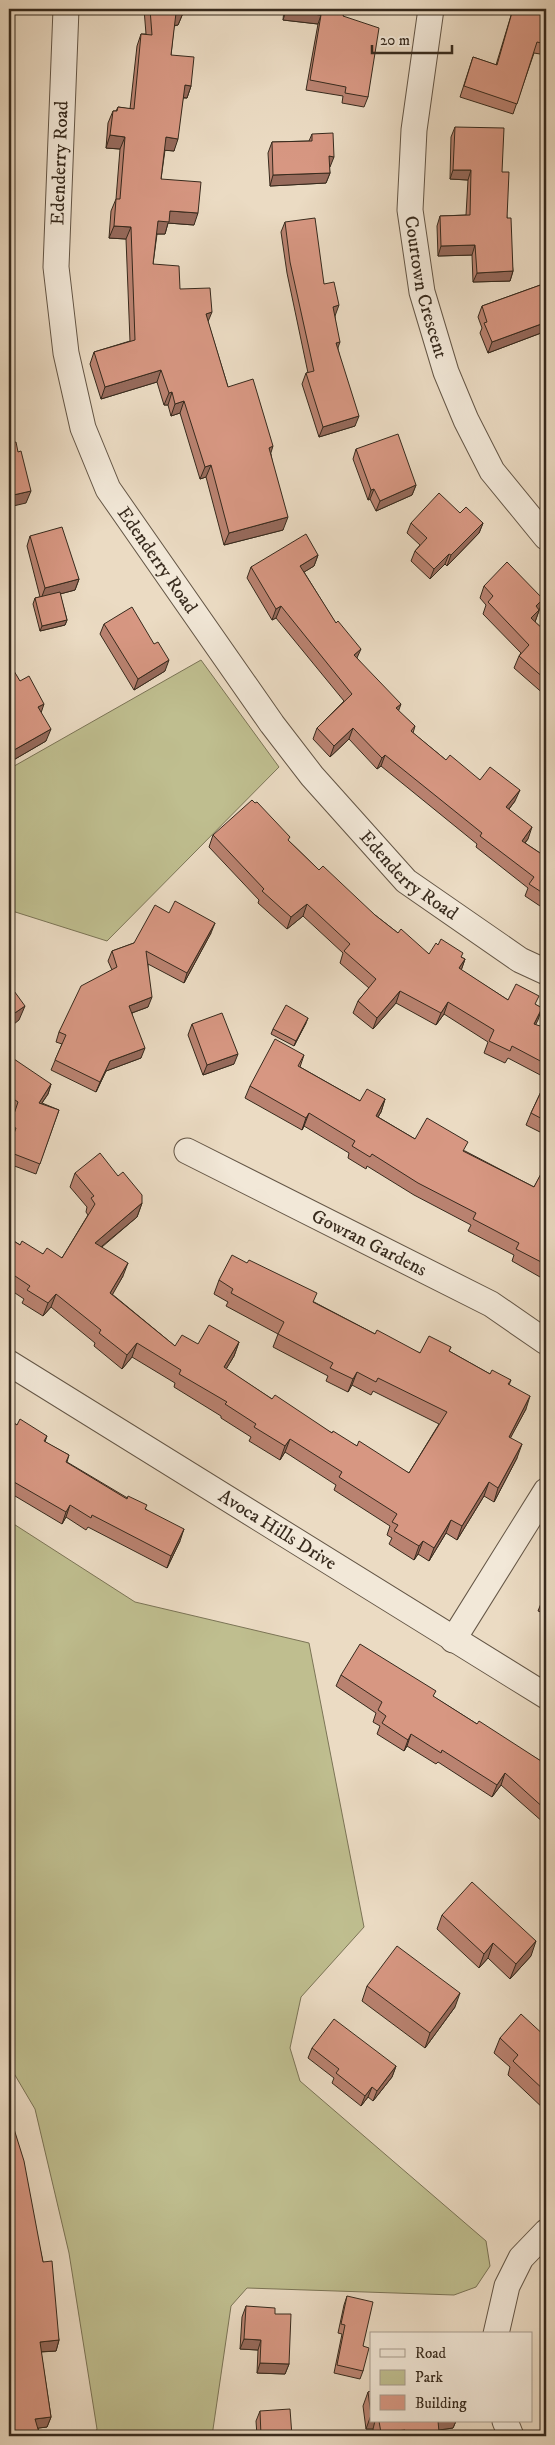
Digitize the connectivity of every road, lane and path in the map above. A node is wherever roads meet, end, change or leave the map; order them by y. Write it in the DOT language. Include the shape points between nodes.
graph roads {
  1 [pos="66,9"];
  2 [pos="431,9"];
  3 [pos="546,538"];
  4 [pos="546,972"];
  5 [pos="186,1151"];
  6 [pos="546,1342"];
  7 [pos="9,1364"];
  8 [pos="546,1491"];
  9 [pos="453,1640"];
  10 [pos="546,1696"];
  11 [pos="546,2232"];
  12 [pos="496,2332"];
  13 [pos="505,2422"];
  14 [pos="511,2436"];
  1 -- 4 [label="street, Edenderry Road" via="56,267 58,296 66,353 83,428 108,489 272,724 312,776 406,881 520,960"];
  2 -- 3 [label="street, Courtown Crescent" via="414,130 410,210 422,292 446,372 466,420 492,471"];
  5 -- 6 [label="street, Gowran Gardens" via="491,1304"];
  7 -- 9 [label="street, Avoca Hills Drive"];
  8 -- 9 [label="street"];
  9 -- 10 [label="street, Avoca Hills Drive"];
  11 -- 12 [label="street" via="521,2258 507,2286"];
  13 -- 14 [label="street"];
}
